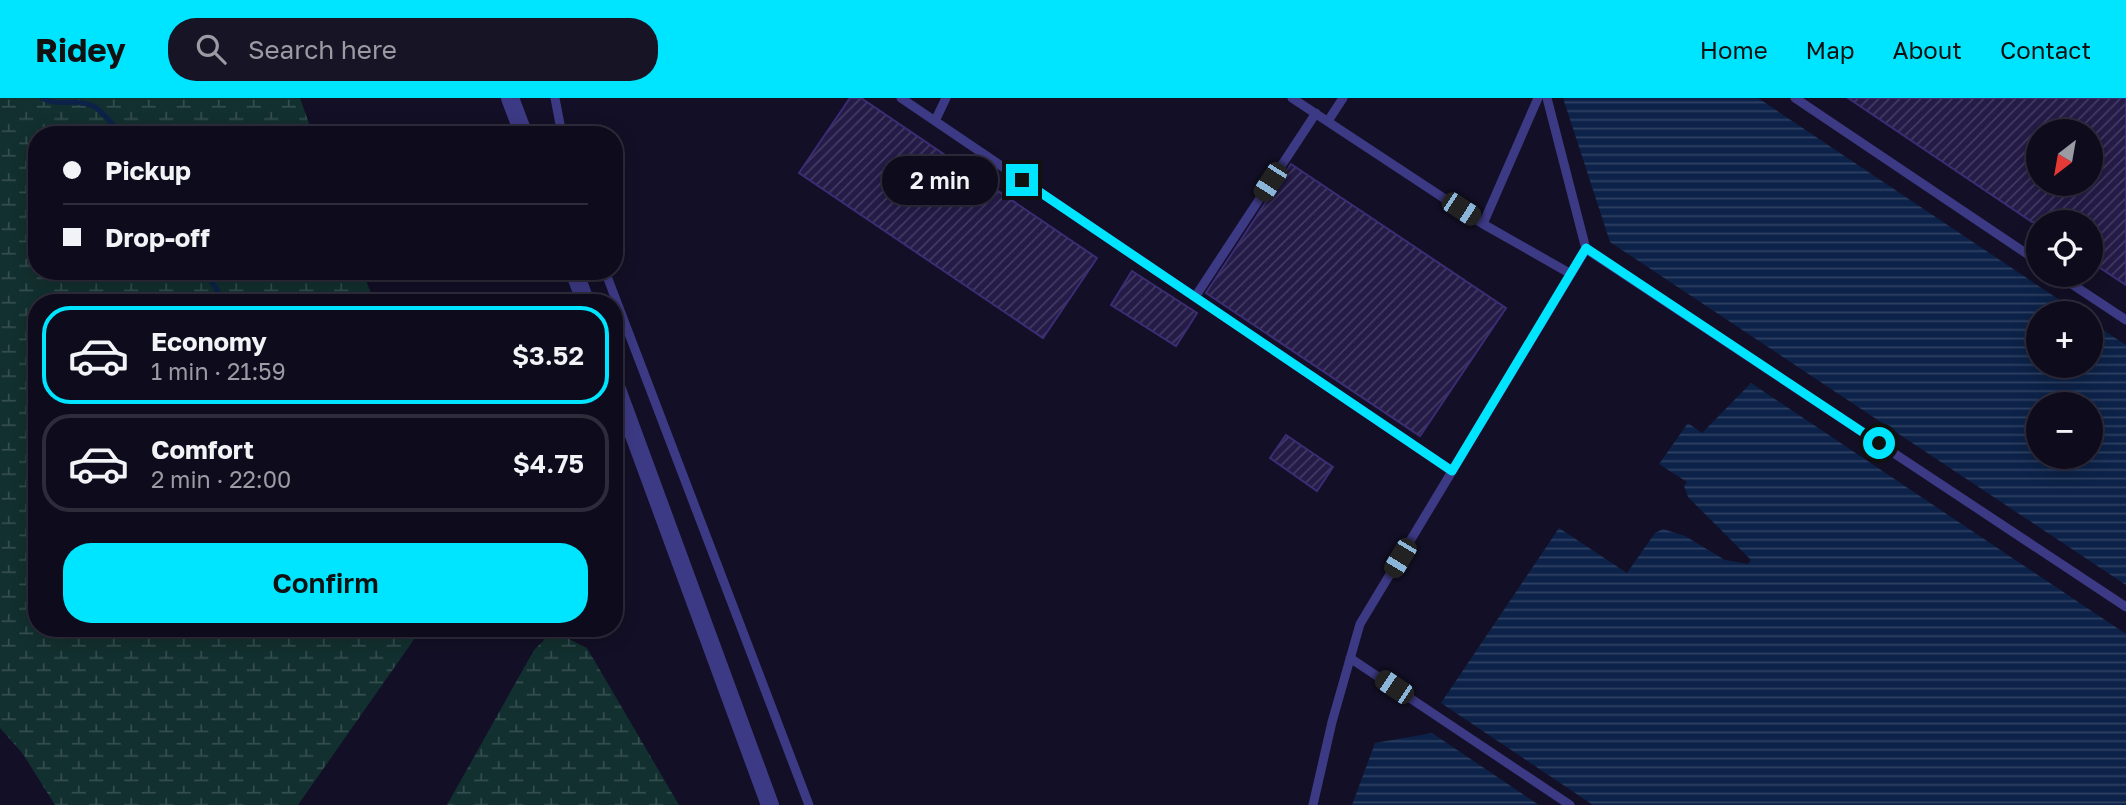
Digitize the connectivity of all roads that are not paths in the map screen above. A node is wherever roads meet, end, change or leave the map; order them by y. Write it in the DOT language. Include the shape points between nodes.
graph roads {
  1 [pos="510,98"];
  2 [pos="555,98"];
  3 [pos="901,98"];
  4 [pos="946,98"];
  5 [pos="1293,98"];
  6 [pos="1343,98"];
  7 [pos="1538,98"];
  8 [pos="1547,98"];
  9 [pos="1795,98"];
  10 [pos="1316,113"];
  11 [pos="935,121"];
  12 [pos="1328,121"];
  13 [pos="521,126"];
  14 [pos="560,126"];
  15 [pos="1483,223"];
  16 [pos="1586,248"];
  17 [pos="2026,253"];
  18 [pos="1571,274"];
  19 [pos="2076,287"];
  20 [pos="1195,297"];
  21 [pos="623,318"];
  22 [pos="2126,320"];
  23 [pos="623,405"];
  24 [pos="1452,471"];
  25 [pos="2126,607"];
  26 [pos="1350,658"];
  27 [pos="770,805"];
  28 [pos="809,805"];
  29 [pos="1313,805"];
  30 [pos="1570,805"];
  1 -- 13 [label="street"];
  2 -- 14 [label="lane"];
  3 -- 11 [label="lane"];
  4 -- 11 [label="lane"];
  5 -- 10 [label="lane"];
  6 -- 12 [label="lane"];
  7 -- 15 [label="lane"];
  8 -- 16 [label="lane"];
  9 -- 17 [label="lane"];
  10 -- 12 [label="lane"];
  10 -- 20 [label="lane"];
  11 -- 20 [label="lane"];
  12 -- 15 [label="lane"];
  15 -- 18 [label="lane"];
  16 -- 18 [label="lane"];
  16 -- 25 [label="lane"];
  18 -- 24 [label="lane"];
  19 -- 22 [label="lane"];
  20 -- 24 [label="lane"];
  21 -- 28 [label="lane"];
  23 -- 27 [label="street"];
  24 -- 26 [label="lane" via="1360,624"];
  26 -- 29 [label="lane"];
  26 -- 30 [label="lane"];
}
